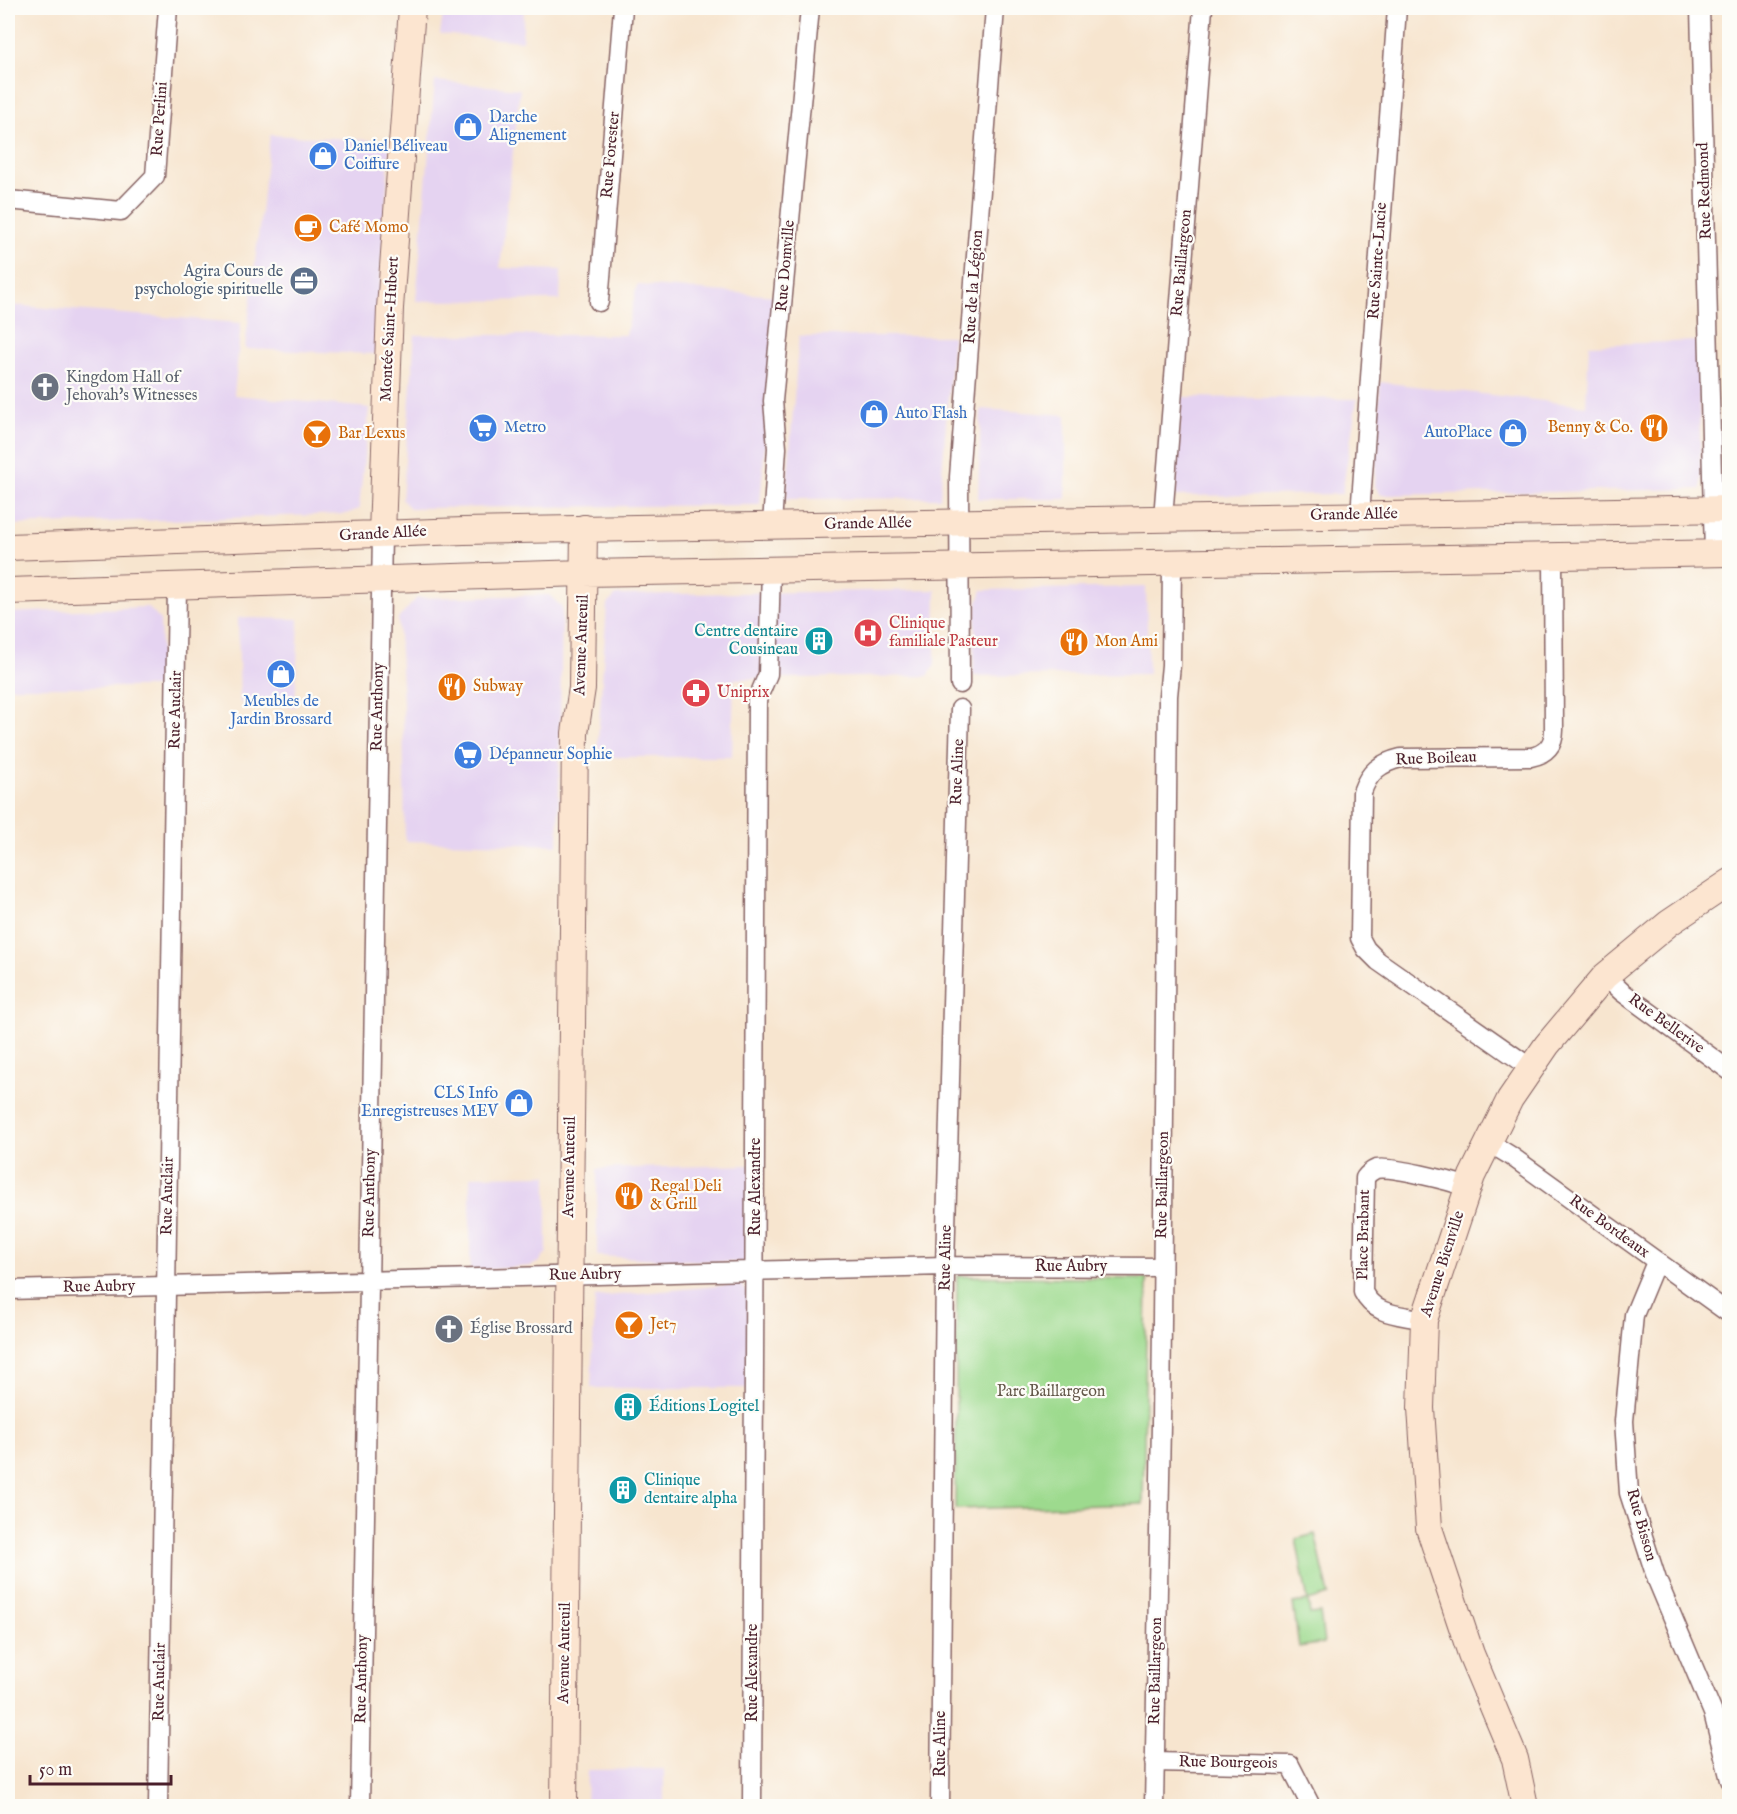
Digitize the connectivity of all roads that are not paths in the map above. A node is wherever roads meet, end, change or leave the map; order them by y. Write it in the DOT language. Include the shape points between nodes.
graph roads {
  1 [pos="168,8"];
  2 [pos="412,8"];
  3 [pos="623,8"];
  4 [pos="810,8"];
  5 [pos="995,8"];
  6 [pos="1203,8"];
  7 [pos="1398,8"];
  8 [pos="1700,8"];
  9 [pos="8,200"];
  10 [pos="599,302"];
  11 [pos="1722,509"];
  12 [pos="1360,515"];
  13 [pos="1163,518"];
  14 [pos="959,522"];
  15 [pos="772,525"];
  16 [pos="584,528"];
  17 [pos="382,534"];
  18 [pos="8,547"];
  19 [pos="1722,553"];
  20 [pos="1553,556"];
  21 [pos="1172,563"];
  22 [pos="961,566"];
  23 [pos="771,569"];
  24 [pos="584,573"];
  25 [pos="381,580"];
  26 [pos="177,586"];
  27 [pos="8,591"];
  28 [pos="960,684"];
  29 [pos="960,710"];
  30 [pos="1730,882"];
  31 [pos="1605,976"];
  32 [pos="1531,1068"];
  33 [pos="1730,1071"];
  34 [pos="1488,1142"];
  35 [pos="1467,1187"];
  36 [pos="1656,1262"];
  37 [pos="945,1266"];
  38 [pos="1162,1267"];
  39 [pos="756,1270"];
  40 [pos="568,1275"];
  41 [pos="369,1280"];
  42 [pos="166,1286"];
  43 [pos="8,1290"];
  44 [pos="1730,1314"];
  45 [pos="1424,1320"];
  46 [pos="1154,1762"];
  47 [pos="1730,1780"];
  48 [pos="158,1806"];
  49 [pos="360,1806"];
  50 [pos="564,1806"];
  51 [pos="752,1806"];
  52 [pos="940,1806"];
  53 [pos="1154,1806"];
  54 [pos="1311,1806"];
  55 [pos="1525,1806"];
  1 -- 9 [label="street, Rue Perlini" via="155,176 121,211"];
  2 -- 17 [label="main road, Montée Saint-Hubert" via="390,308"];
  3 -- 10 [label="street, Rue Forester"];
  4 -- 15 [label="street, Rue Domville" via="773,401 777,448"];
  5 -- 14 [label="street, Rue de la Légion" via="959,477"];
  6 -- 13 [label="street, Rue Baillargeon"];
  7 -- 12 [label="street, Rue Sainte-Lucie"];
  8 -- 11 [label="street, Rue Redmond"];
  11 -- 12 [label="main road, Grande Allée"];
  11 -- 19 [label="street, Rue Redmond"];
  12 -- 13 [label="main road, Grande Allée"];
  13 -- 14 [label="main road, Grande Allée"];
  14 -- 15 [label="main road, Grande Allée"];
  14 -- 22 [label="street, Rue de la Légion"];
  15 -- 16 [label="main road, Grande Allée"];
  16 -- 17 [label="main road, Grande Allée"];
  16 -- 24 [label="main road, Avenue Auteuil"];
  17 -- 18 [label="main road, Grande Allée"];
  17 -- 25 [label="street, Montée Saint-Hubert"];
  19 -- 20 [label="main road"];
  20 -- 21 [label="main road"];
  20 -- 32 [label="street, Rue Boileau" via="1551,746 1531,757 1386,761 1366,779 1362,792 1360,938 1366,949"];
  21 -- 22 [label="main road"];
  21 -- 38 [label="street, Rue Baillargeon" via="1167,696"];
  22 -- 23 [label="main road"];
  22 -- 28 [label="street"];
  23 -- 24 [label="main road"];
  23 -- 39 [label="street, Rue Alexandre" via="768,674 757,700"];
  24 -- 25 [label="main road"];
  24 -- 40 [label="main road, Avenue Auteuil" via="582,688 575,733"];
  25 -- 26 [label="main road"];
  25 -- 41 [label="street, Rue Anthony"];
  26 -- 27 [label="main road"];
  26 -- 42 [label="street, Rue Auclair"];
  29 -- 37 [label="street, Rue Aline"];
  30 -- 31 [label="main road, Avenue Bienville" via="1669,923"];
  31 -- 32 [label="main road, Avenue Bienville"];
  31 -- 33 [label="street, Rue Bellerive"];
  32 -- 34 [label="main road, Avenue Bienville"];
  34 -- 35 [label="main road, Avenue Bienville"];
  34 -- 36 [label="street, Rue Bordeaux"];
  35 -- 45 [label="main road, Avenue Bienville"];
  35 -- 45 [label="street, Place Brabant" via="1379,1169 1365,1178 1363,1292 1369,1305 1377,1310"];
  36 -- 44 [label="street, Rue Bordeaux"];
  36 -- 47 [label="street, Rue Bisson" via="1634,1315 1624,1421 1629,1493 1657,1580 1713,1713"];
  37 -- 38 [label="street, Rue Aubry"];
  37 -- 39 [label="street, Rue Aubry"];
  37 -- 52 [label="street, Rue Aline"];
  38 -- 46 [label="street, Rue Baillargeon"];
  39 -- 40 [label="street, Rue Aubry"];
  39 -- 51 [label="street, Rue Alexandre"];
  40 -- 41 [label="street, Rue Aubry"];
  40 -- 50 [label="main road, Avenue Auteuil"];
  41 -- 42 [label="street, Rue Aubry"];
  41 -- 49 [label="street, Rue Anthony"];
  42 -- 43 [label="street, Rue Aubry"];
  42 -- 48 [label="street, Rue Auclair"];
  45 -- 55 [label="main road, Avenue Bienville" via="1421,1408 1429,1528 1471,1654 1515,1759"];
  46 -- 53 [label="street, Rue Baillargeon"];
  46 -- 54 [label="street, Rue Bourgeois" via="1290,1765"];
}
